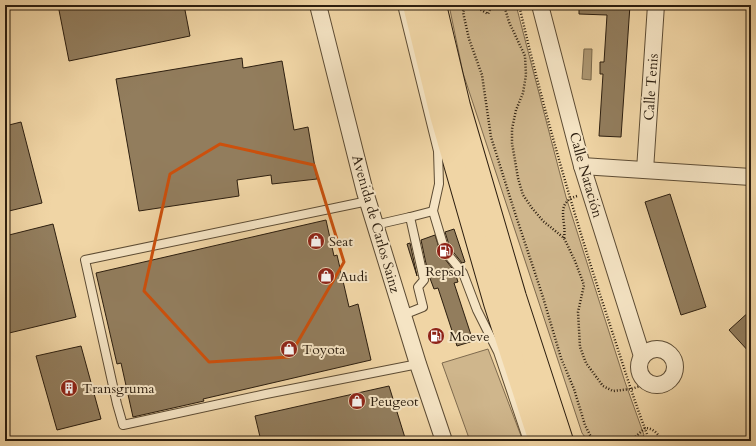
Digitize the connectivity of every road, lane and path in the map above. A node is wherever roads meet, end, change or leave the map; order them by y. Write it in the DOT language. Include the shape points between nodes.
graph roads {
  1 [pos="318,5"];
  2 [pos="402,5"];
  3 [pos="414,5"];
  4 [pos="434,5"];
  5 [pos="466,5"];
  6 [pos="473,5"];
  7 [pos="492,5"];
  8 [pos="504,5"];
  9 [pos="519,5"];
  10 [pos="540,5"];
  11 [pos="656,5"];
  12 [pos="582,166"];
  13 [pos="645,170"];
  14 [pos="751,177"];
  15 [pos="590,192"];
  16 [pos="570,198"];
  17 [pos="368,201"];
  18 [pos="433,211"];
  19 [pos="410,217"];
  20 [pos="375,224"];
  21 [pos="564,238"];
  22 [pos="403,315"];
  23 [pos="643,350"];
  24 [pos="418,364"];
  25 [pos="650,383"];
  26 [pos="631,389"];
  27 [pos="645,428"];
  28 [pos="647,434"];
  29 [pos="444,441"];
  30 [pos="528,441"];
  31 [pos="540,441"];
  32 [pos="562,441"];
  33 [pos="593,441"];
  34 [pos="631,441"];
  35 [pos="661,441"];
  1 -- 17 [label="street, Avenida de Carlos Sainz"];
  2 -- 18 [label="lane" via="438,151 439,184"];
  3 -- 31 [label="highway" via="440,115 486,273"];
  4 -- 32 [label="highway" via="461,113 515,297"];
  5 -- 33 [label="path" via="463,12 469,39 482,75 491,137 561,358"];
  6 -- 7 [label="path" via="488,14"];
  8 -- 21 [label="path" via="525,56 523,93 512,128 518,178 523,195 532,208"];
  9 -- 16 [label="path"];
  10 -- 12 [label="street, Calle Natación"];
  11 -- 13 [label="street, Calle Tenis"];
  12 -- 13 [label="street"];
  12 -- 15 [label="street, Calle Natación"];
  13 -- 14 [label="street"];
  15 -- 16 [label="path"];
  15 -- 23 [label="street, Calle Natación"];
  16 -- 21 [label="path" via="563,208"];
  16 -- 26 [label="path"];
  17 -- 20 [label="street, Avenida de Carlos Sainz"];
  17 -- 24 [label="lane" via="85,260 123,425"];
  18 -- 19 [label="lane"];
  18 -- 30 [label="lane" via="445,251 464,272 477,310 498,352"];
  19 -- 20 [label="lane"];
  19 -- 22 [label="lane" via="424,280 418,287 423,307"];
  20 -- 22 [label="street, Avenida de Carlos Sainz"];
  21 -- 26 [label="path" via="584,285 578,312 578,329 580,347 586,363 603,386 613,392"];
  22 -- 24 [label="street, Avenida de Carlos Sainz"];
  23 -- 25 [label="street" via="639,370"];
  23 -- 25 [label="street" via="656,349 667,352 675,366 667,381 662,384"];
  24 -- 29 [label="street, Avenida de Carlos Sainz"];
  25 -- 26 [label="path"];
  26 -- 27 [label="path"];
  27 -- 28 [label="path"];
  27 -- 34 [label="path"];
  27 -- 35 [label="path" via="657,433"];
}
